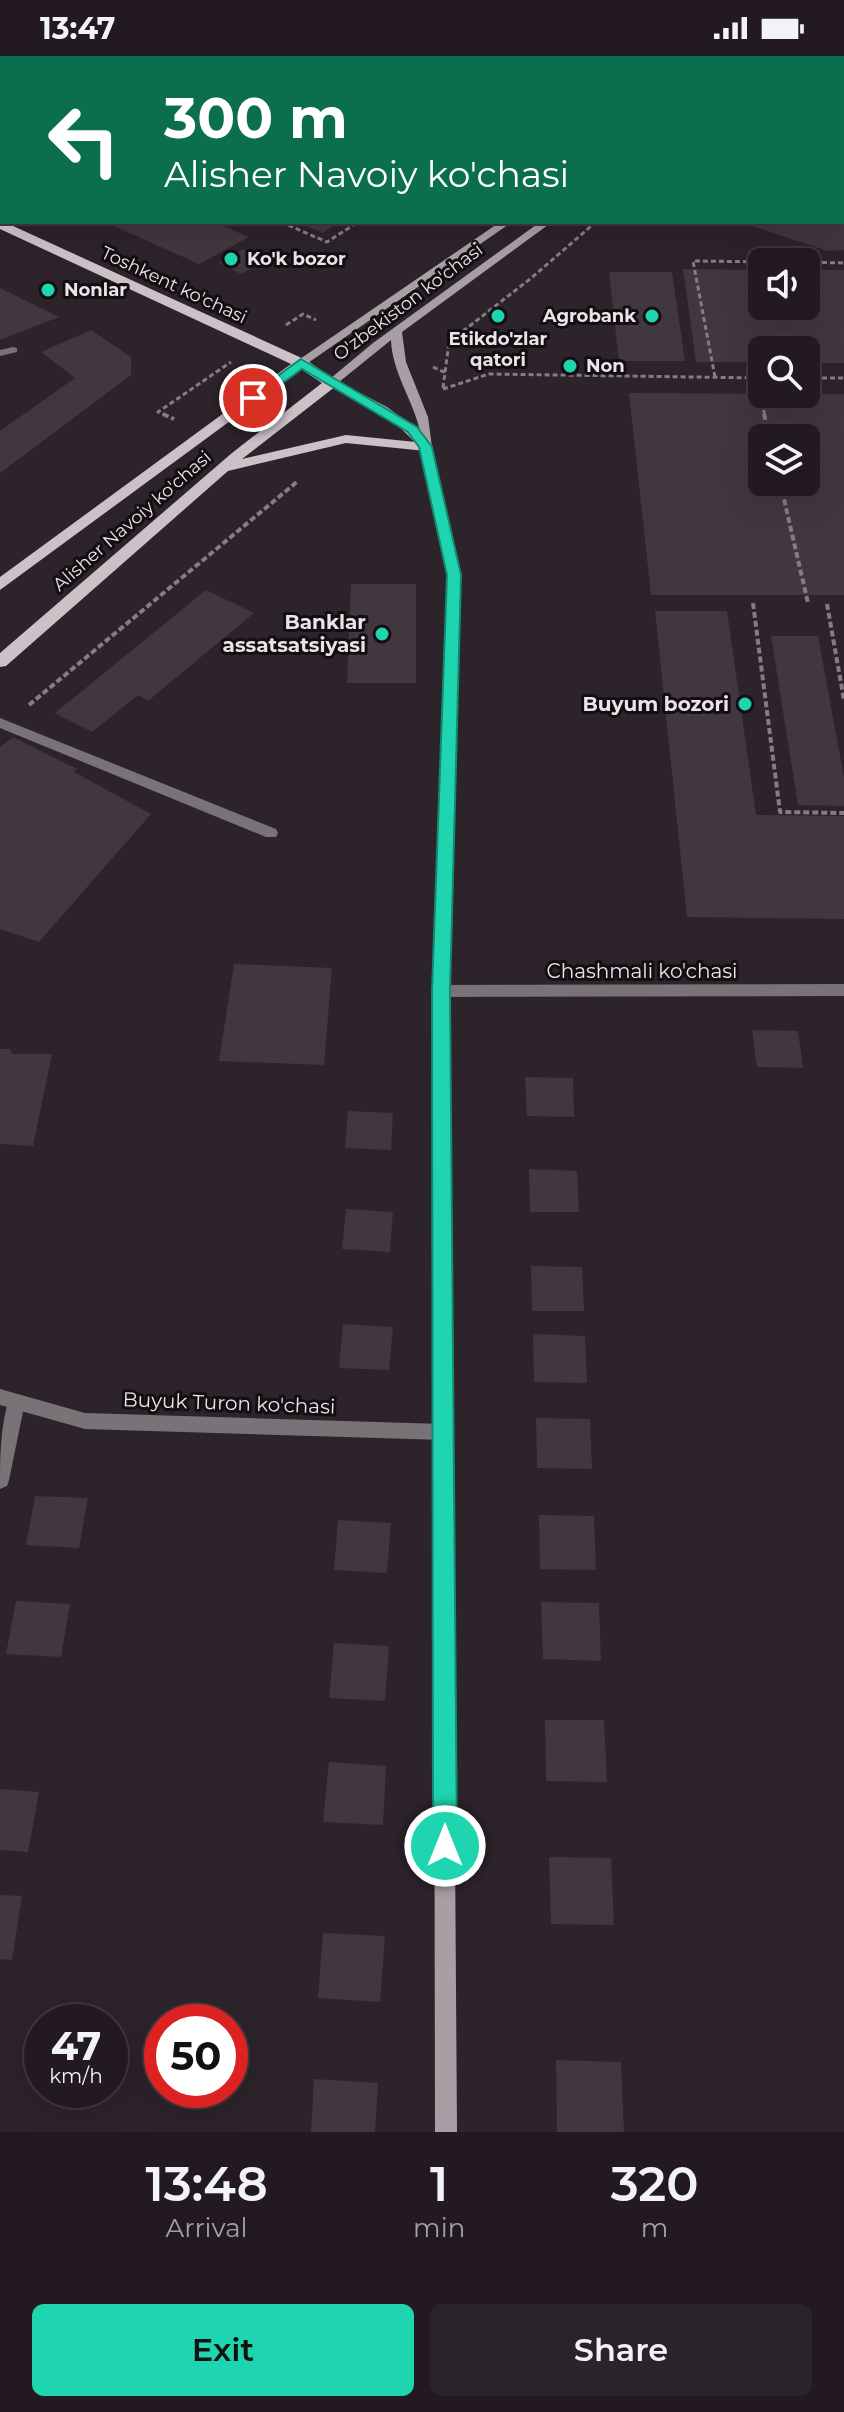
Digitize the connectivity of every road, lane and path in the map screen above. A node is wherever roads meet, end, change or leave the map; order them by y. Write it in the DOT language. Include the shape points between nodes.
graph roads {
  1 [pos="0,224"];
  2 [pos="286,224"];
  3 [pos="355,224"];
  4 [pos="504,224"];
  5 [pos="544,224"];
  6 [pos="594,224"];
  7 [pos="748,262"];
  8 [pos="820,262"];
  9 [pos="844,263"];
  10 [pos="396,331"];
  11 [pos="13,350"];
  12 [pos="0,353"];
  13 [pos="301,363"];
  14 [pos="715,377"];
  15 [pos="748,378"];
  16 [pos="820,378"];
  17 [pos="844,378"];
  18 [pos="331,383"];
  19 [pos="426,447"];
  20 [pos="224,468"];
  21 [pos="302,477"];
  22 [pos="783,496"];
  23 [pos="0,585"];
  24 [pos="753,603"];
  25 [pos="808,603"];
  26 [pos="827,604"];
  27 [pos="0,662"];
  28 [pos="844,700"];
  29 [pos="2,724"];
  30 [pos="844,813"];
  31 [pos="271,833"];
  32 [pos="844,990"];
  33 [pos="441,991"];
  34 [pos="8,1399"];
  35 [pos="443,1432"];
  36 [pos="0,1480"];
  37 [pos="446,2132"];
  1 -- 13 [label="main road, Toshkent ko'chasi"];
  2 -- 3 [label="path" via="327,242"];
  4 -- 13 [label="main road, O'zbekiston ko'chasi"];
  5 -- 10 [label="main road, O'zbekiston ko'chasi"];
  6 -- 14 [label="path" via="449,342 443,389 489,374"];
  7 -- 14 [label="path" via="693,261"];
  8 -- 9 [label="path"];
  10 -- 18 [label="main road, O'zbekiston ko'chasi"];
  10 -- 19 [label="main road" via="395,352 428,429"];
  11 -- 12 [label="street"];
  13 -- 18 [label="main road, Toshkent ko'chasi"];
  13 -- 23 [label="main road, Alisher Navoiy ko'chasi"];
  14 -- 15 [label="path"];
  16 -- 17 [label="path"];
  18 -- 19 [label="main road" via="400,420"];
  18 -- 20 [label="main road, Alisher Navoiy ko'chasi"];
  19 -- 20 [label="main road" via="346,439"];
  19 -- 33 [label="main road" via="454,575"];
  20 -- 27 [label="main road, Alisher Navoiy ko'chasi"];
  21 -- 29 [label="path"];
  22 -- 25 [label="path"];
  24 -- 30 [label="path" via="780,812"];
  26 -- 28 [label="path"];
  29 -- 31 [label="street"];
  32 -- 33 [label="street, Chashmali ko'chasi"];
  33 -- 35 [label="main road"];
  34 -- 35 [label="street, Buyuk Turon ko'chasi" via="85,1421"];
  34 -- 36 [label="street, Buyuk Turon ko'chasi"];
  35 -- 37 [label="main road"];
}
